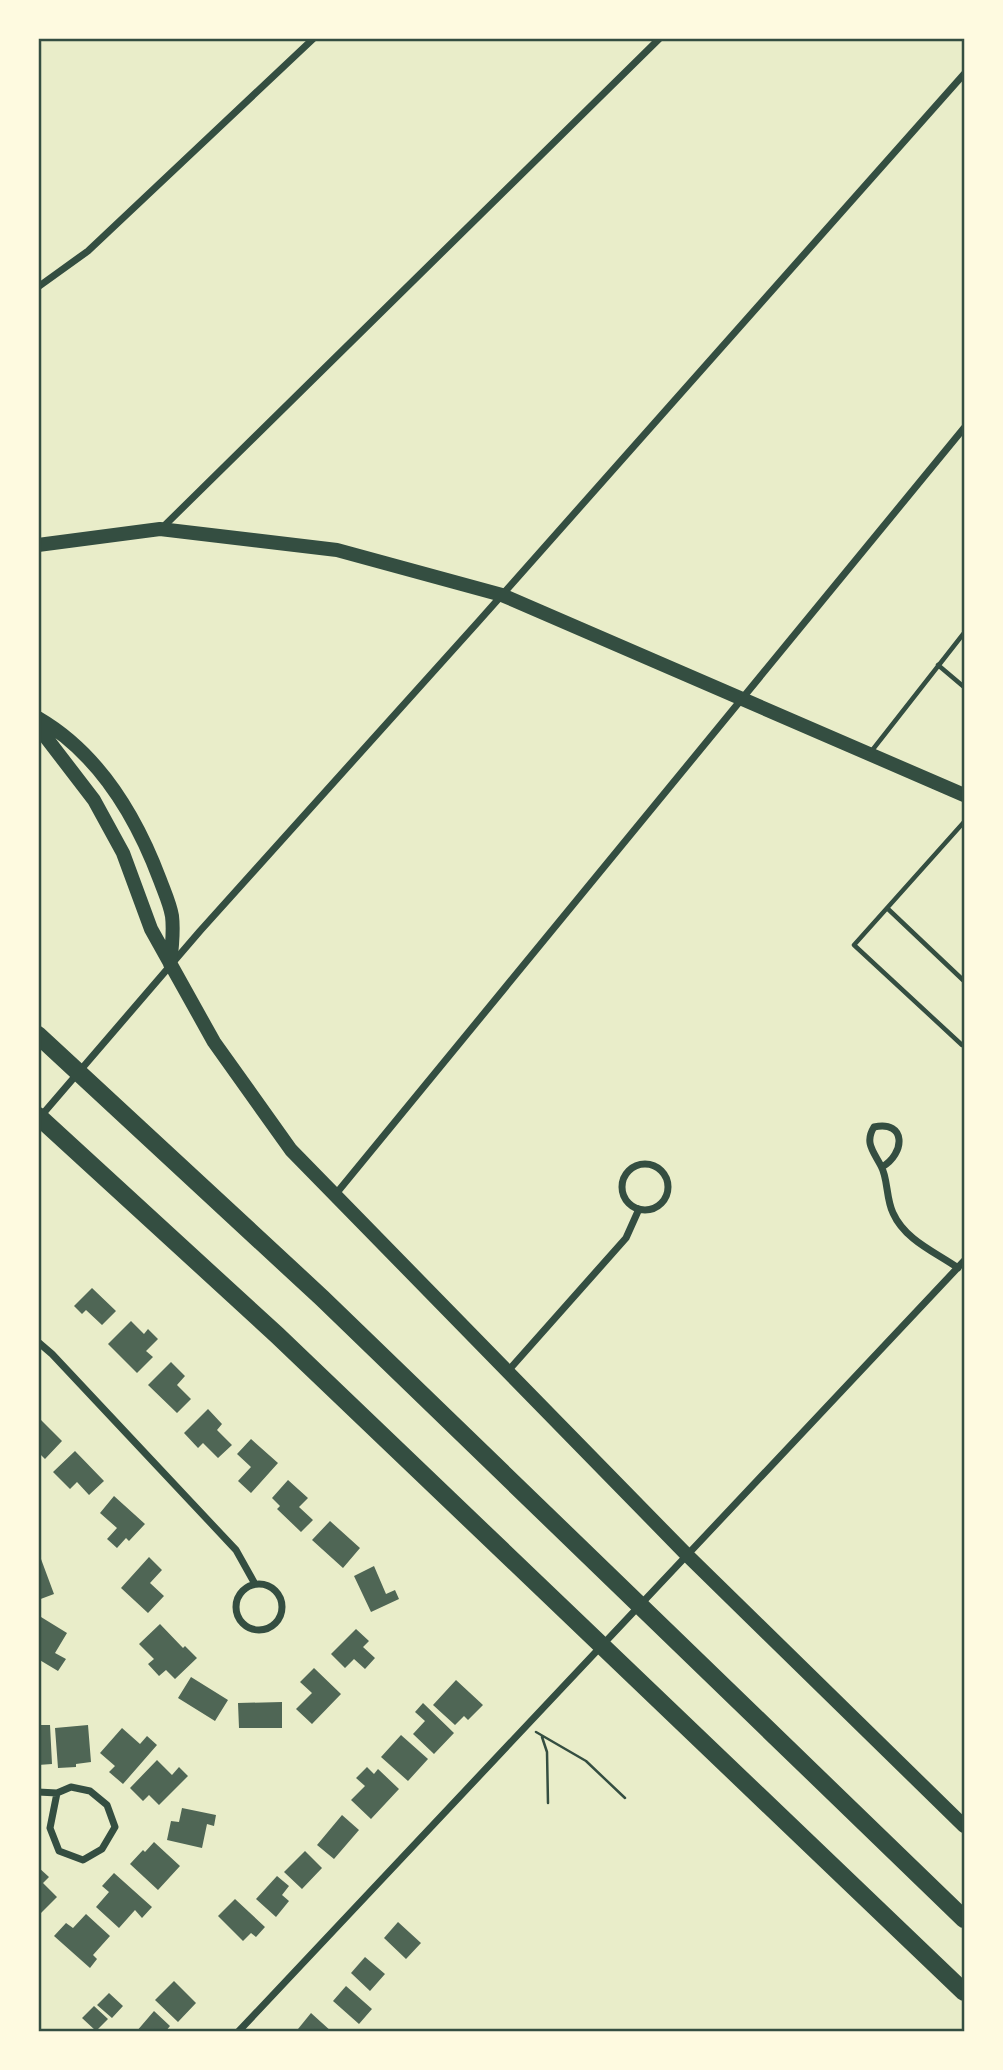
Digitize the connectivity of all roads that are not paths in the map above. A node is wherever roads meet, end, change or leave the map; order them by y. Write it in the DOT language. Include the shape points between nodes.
graph roads {
  1 [pos="314,38"];
  2 [pos="660,38"];
  3 [pos="964,74"];
  4 [pos="38,287"];
  5 [pos="964,428"];
  6 [pos="160,529"];
  7 [pos="38,545"];
  8 [pos="502,595"];
  9 [pos="964,635"];
  10 [pos="938,665"];
  11 [pos="964,687"];
  12 [pos="743,698"];
  13 [pos="38,718"];
  14 [pos="38,727"];
  15 [pos="870,753"];
  16 [pos="964,795"];
  17 [pos="964,822"];
  18 [pos="887,908"];
  19 [pos="170,966"];
  20 [pos="964,981"];
  21 [pos="38,1035"];
  22 [pos="964,1043"];
  23 [pos="38,1118"];
  24 [pos="882,1167"];
  25 [pos="335,1196"];
  26 [pos="639,1209"];
  27 [pos="964,1261"];
  28 [pos="958,1268"];
  29 [pos="38,1342"];
  30 [pos="508,1371"];
  31 [pos="687,1555"];
  32 [pos="255,1584"];
  33 [pos="38,1792"];
  34 [pos="57,1793"];
  35 [pos="964,1826"];
  36 [pos="964,1919"];
  37 [pos="964,1992"];
  38 [pos="238,2032"];
  1 -- 4 [label="street" via="88,251"];
  2 -- 6 [label="street"];
  3 -- 8 [label="street"];
  5 -- 12 [label="street"];
  6 -- 7 [label="main road"];
  6 -- 8 [label="main road" via="337,550"];
  8 -- 12 [label="main road"];
  8 -- 19 [label="street"];
  9 -- 10 [label="lane"];
  10 -- 11 [label="lane"];
  10 -- 15 [label="lane"];
  12 -- 15 [label="main road"];
  12 -- 25 [label="street"];
  13 -- 19 [label="main road" via="56,728 105,777 140,831 172,913"];
  14 -- 19 [label="main road" via="94,800 123,853"];
  15 -- 16 [label="main road"];
  17 -- 18 [label="lane"];
  18 -- 20 [label="lane"];
  18 -- 22 [label="lane" via="854,944"];
  19 -- 23 [label="street"];
  19 -- 25 [label="main road" via="248,1093 291,1150"];
  21 -- 36 [label="highway" via="322,1297"];
  23 -- 37 [label="highway" via="277,1335"];
  24 -- 24 [label="street" via="869,1144 874,1128 883,1126 894,1130 900,1143 897,1154"];
  24 -- 28 [label="street" via="893,1214 905,1230 917,1243"];
  25 -- 30 [label="main road"];
  26 -- 26 [label="street" via="626,1200 624,1177 636,1166 652,1165 668,1182 666,1198 654,1208"];
  26 -- 30 [label="street" via="626,1238"];
  27 -- 28 [label="street"];
  28 -- 31 [label="street"];
  29 -- 32 [label="street" via="236,1550"];
  30 -- 31 [label="main road"];
  31 -- 35 [label="main road"];
  31 -- 38 [label="street"];
  32 -- 32 [label="street" via="240,1593 236,1611 245,1626 262,1630 278,1621 282,1603 272,1588"];
  33 -- 34 [label="street"];
  34 -- 34 [label="street" via="50,1828 59,1851 83,1860 102,1849 115,1827 107,1805 90,1791 71,1787"];
}
